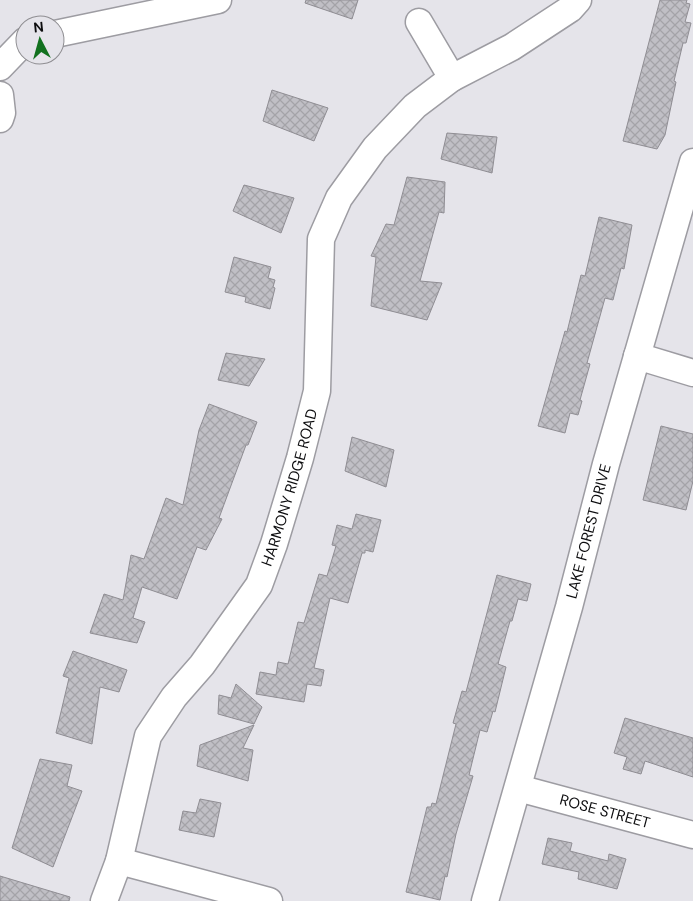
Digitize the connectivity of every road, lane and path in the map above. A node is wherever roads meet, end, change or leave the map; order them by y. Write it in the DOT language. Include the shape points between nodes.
graph roads {
  1 [pos="218,0"];
  2 [pos="578,0"];
  3 [pos="419,22"];
  4 [pos="65,32"];
  5 [pos="15,51"];
  6 [pos="0,66"];
  7 [pos="452,78"];
  8 [pos="0,95"];
  9 [pos="0,119"];
  10 [pos="693,162"];
  11 [pos="637,356"];
  12 [pos="693,373"];
  13 [pos="518,788"];
  14 [pos="693,835"];
  15 [pos="119,861"];
  16 [pos="104,901"];
  17 [pos="269,901"];
  18 [pos="485,901"];
  1 -- 4 [label="street"];
  2 -- 7 [label="street, HARMONY RIDGE ROAD" via="570,9 512,47"];
  3 -- 7 [label="street"];
  5 -- 6 [label="street"];
  7 -- 15 [label="street, HARMONY RIDGE ROAD" via="415,106 375,148 339,198 321,239 317,391 274,544 259,585 202,665 174,696 148,736"];
  8 -- 9 [label="street"];
  10 -- 11 [label="street, LAKE FOREST DRIVE"];
  11 -- 12 [label="street"];
  11 -- 13 [label="street, LAKE FOREST DRIVE"];
  13 -- 14 [label="street, ROSE STREET"];
  13 -- 18 [label="street, LAKE FOREST DRIVE"];
  15 -- 16 [label="street, HARMONY RIDGE ROAD"];
  15 -- 17 [label="street"];
}
